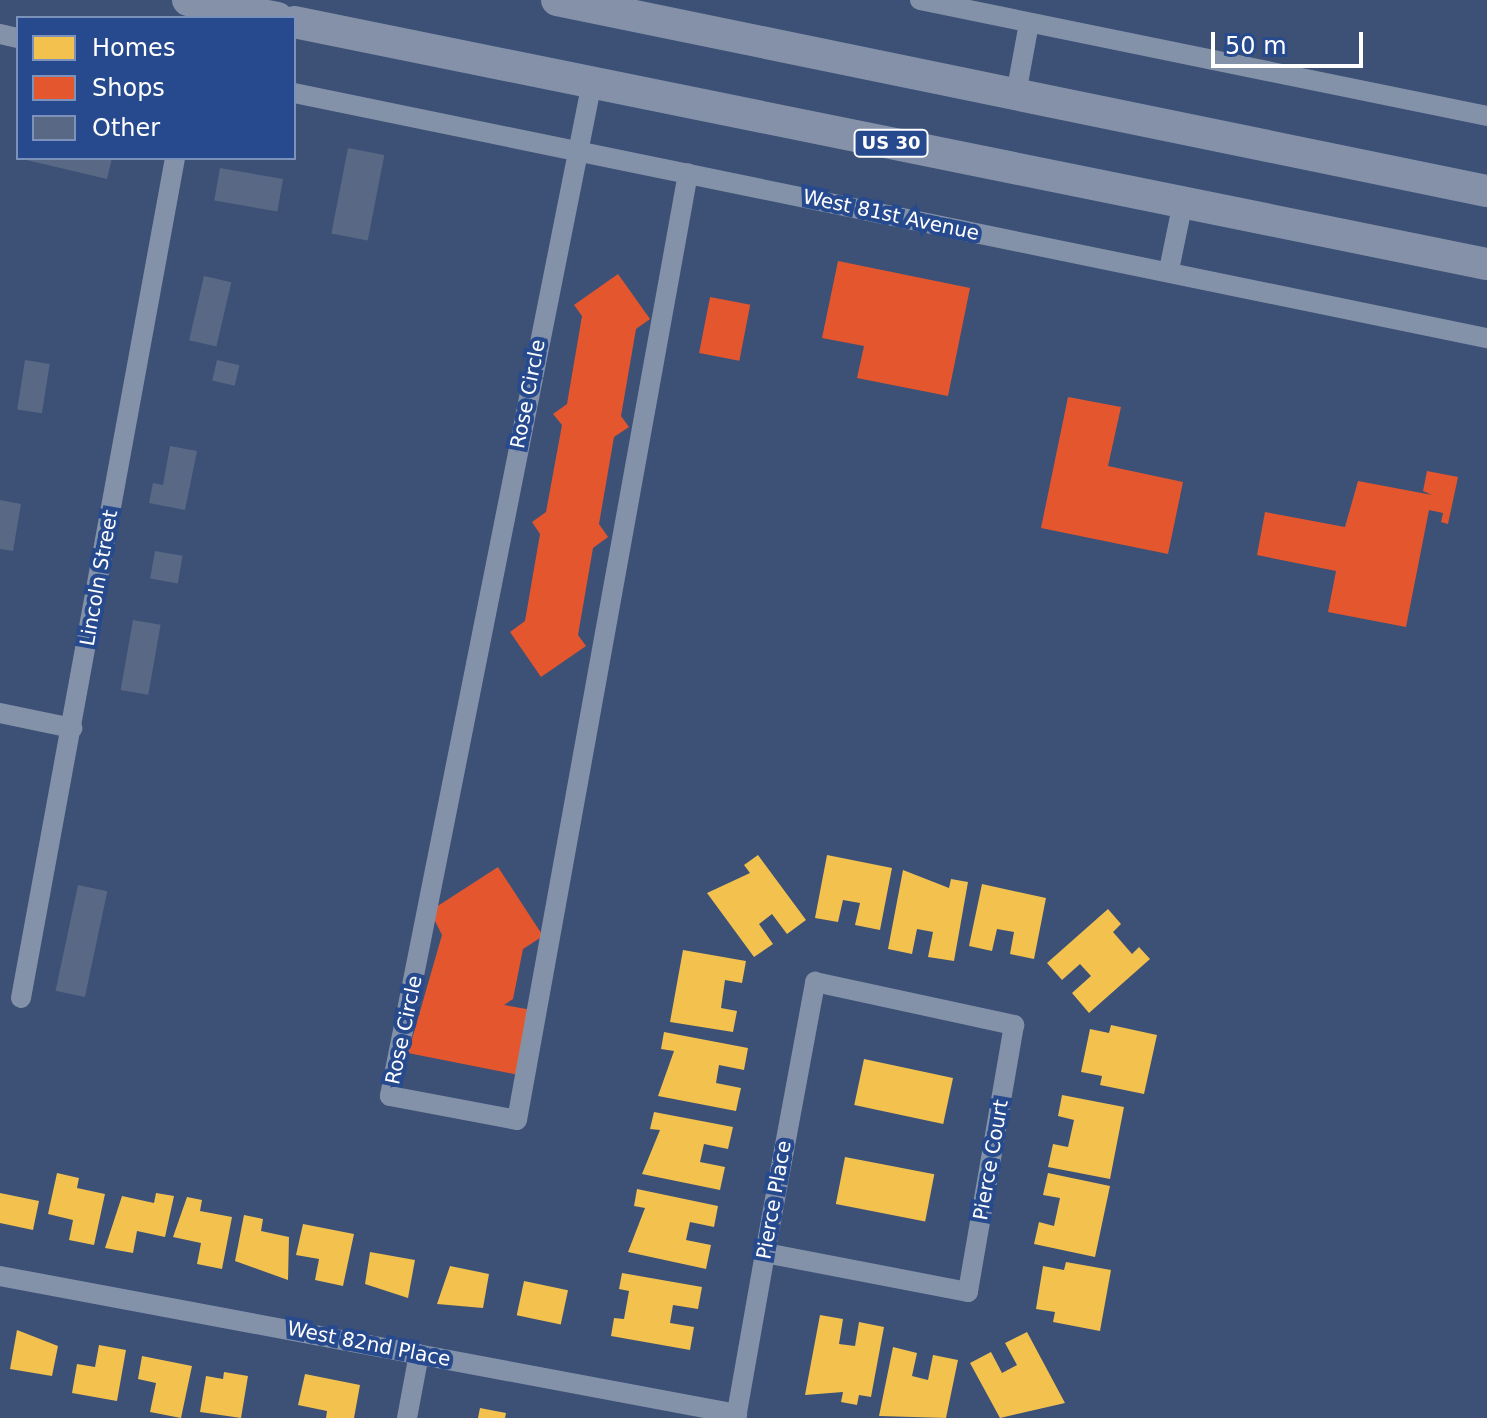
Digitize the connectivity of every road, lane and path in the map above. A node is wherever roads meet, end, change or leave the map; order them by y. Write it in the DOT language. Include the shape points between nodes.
graph roads {
  1 [pos="557,0"];
  2 [pos="920,0"];
  3 [pos="199,7"];
  4 [pos="263,16"];
  5 [pos="296,22"];
  6 [pos="1029,23"];
  7 [pos="592,82"];
  8 [pos="296,93"];
  9 [pos="1016,94"];
  10 [pos="1487,116"];
  11 [pos="579,151"];
  12 [pos="175,160"];
  13 [pos="688,173"];
  14 [pos="1487,191"];
  15 [pos="1183,202"];
  16 [pos="1487,264"];
  17 [pos="1169,270"];
  18 [pos="1487,338"];
  19 [pos="0,713"];
  20 [pos="72,728"];
  21 [pos="815,982"];
  22 [pos="21,998"];
  23 [pos="765,1253"];
  24 [pos="0,1276"];
  25 [pos="419,1354"];
  26 [pos="737,1416"];
  27 [pos="407,1418"];
  1 -- 9 [label="main road"];
  2 -- 6 [label="street"];
  3 -- 4 [label="main road"];
  5 -- 7 [label="main road, US 30"];
  6 -- 9 [label="street"];
  6 -- 10 [label="street"];
  7 -- 11 [label="street, Rose Circle"];
  7 -- 15 [label="main road, US 30"];
  8 -- 11 [label="street, West 81st Avenue"];
  9 -- 14 [label="main road"];
  11 -- 13 [label="street, West 81st Avenue"];
  11 -- 13 [label="street, Rose Circle" via="390,1096 517,1120"];
  12 -- 20 [label="street, Lincoln Street"];
  13 -- 17 [label="street, West 81st Avenue"];
  15 -- 16 [label="main road, US 30"];
  15 -- 17 [label="street"];
  17 -- 18 [label="street, West 81st Avenue"];
  19 -- 20 [label="street"];
  20 -- 22 [label="street, Lincoln Street"];
  21 -- 23 [label="street, Pierce Place"];
  21 -- 23 [label="street, Pierce Court" via="1014,1025 968,1292"];
  23 -- 26 [label="street, Pierce Place"];
  24 -- 25 [label="street, West 82nd Place"];
  25 -- 26 [label="street, West 82nd Place"];
  25 -- 27 [label="street"];
}
